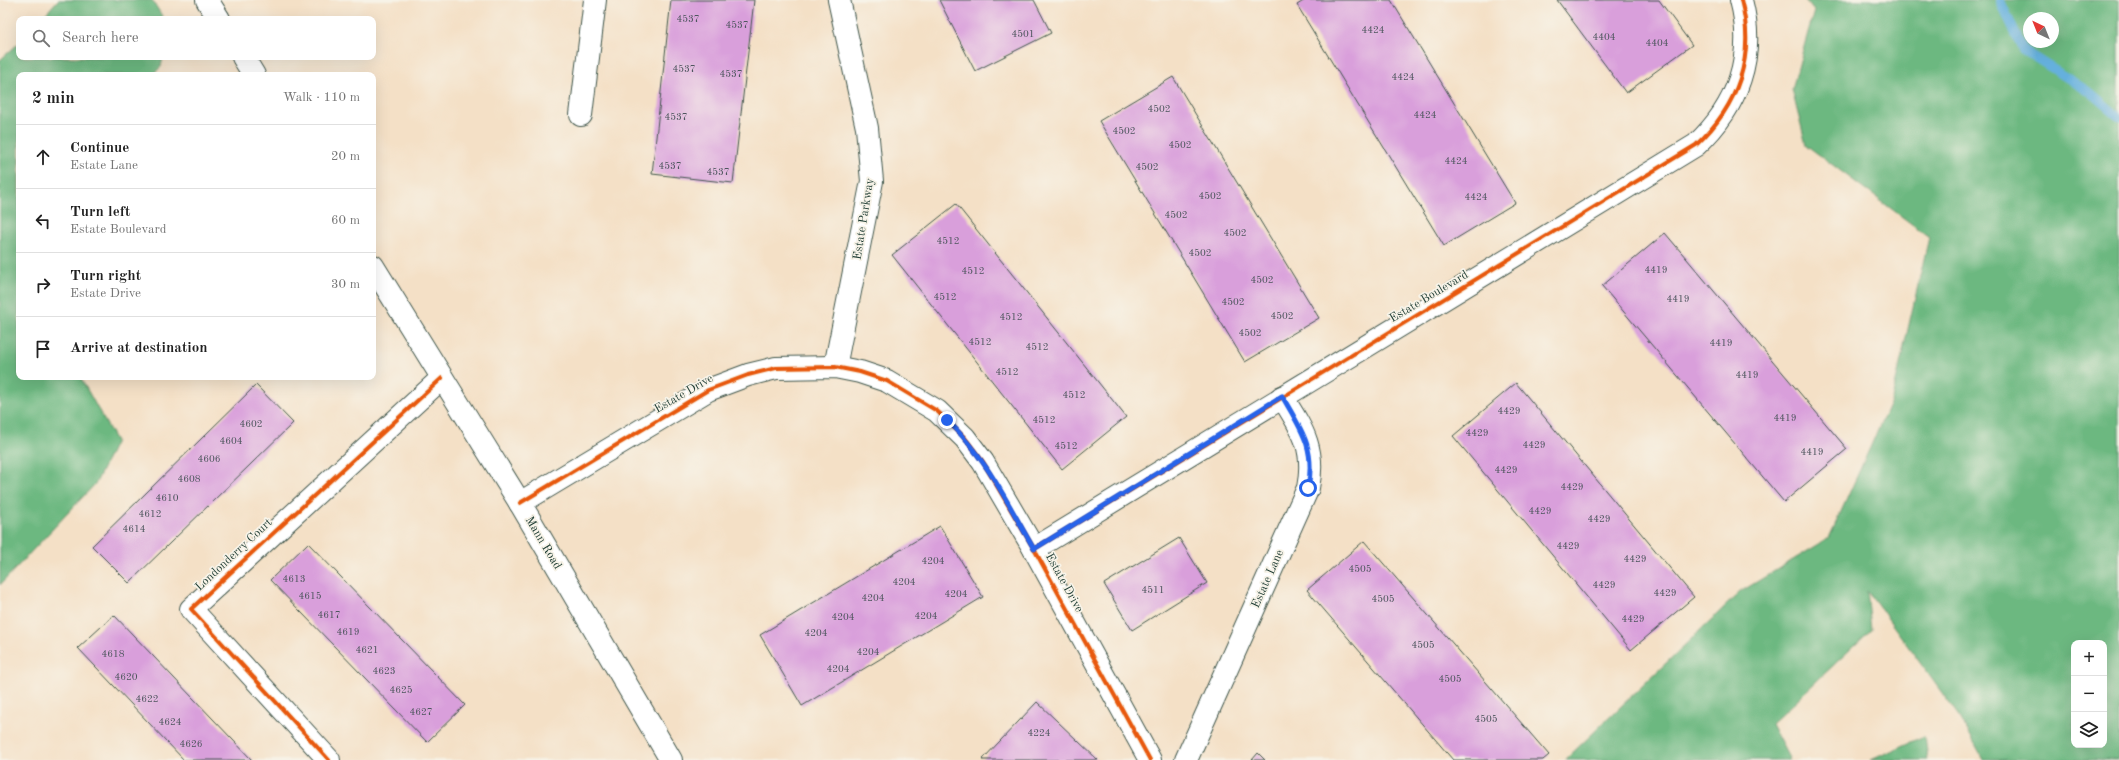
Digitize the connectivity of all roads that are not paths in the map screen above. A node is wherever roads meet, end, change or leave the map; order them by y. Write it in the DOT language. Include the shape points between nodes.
graph roads {
  1 [pos="207,0"];
  2 [pos="594,0"];
  3 [pos="839,0"];
  4 [pos="1741,0"];
  5 [pos="217,16"];
  6 [pos="245,60"];
  7 [pos="252,72"];
  8 [pos="581,115"];
  9 [pos="376,271"];
  10 [pos="835,367"];
  11 [pos="442,378"];
  12 [pos="1282,396"];
  13 [pos="520,503"];
  14 [pos="1034,549"];
  15 [pos="329,760"];
  16 [pos="671,760"];
  17 [pos="1150,760"];
  18 [pos="1186,760"];
  1 -- 5 [label="street"];
  2 -- 8 [label="street"];
  3 -- 10 [label="street, Estate Parkway" via="867,128 872,181"];
  4 -- 12 [label="street, Estate Boulevard" via="1745,13 1747,42 1742,71 1725,112 1696,145"];
  6 -- 7 [label="street"];
  9 -- 11 [label="street, Mann Road"];
  10 -- 13 [label="street, Estate Drive" via="776,368 721,384"];
  10 -- 14 [label="street, Estate Drive" via="887,381 925,403 947,420 983,462"];
  11 -- 13 [label="street, Mann Road"];
  11 -- 15 [label="street, Londonderry Court" via="191,609"];
  12 -- 14 [label="street, Estate Boulevard"];
  12 -- 18 [label="street, Estate Lane" via="1308,444 1311,464 1308,488"];
  13 -- 16 [label="street, Mann Road"];
  14 -- 17 [label="street, Estate Drive"];
}
